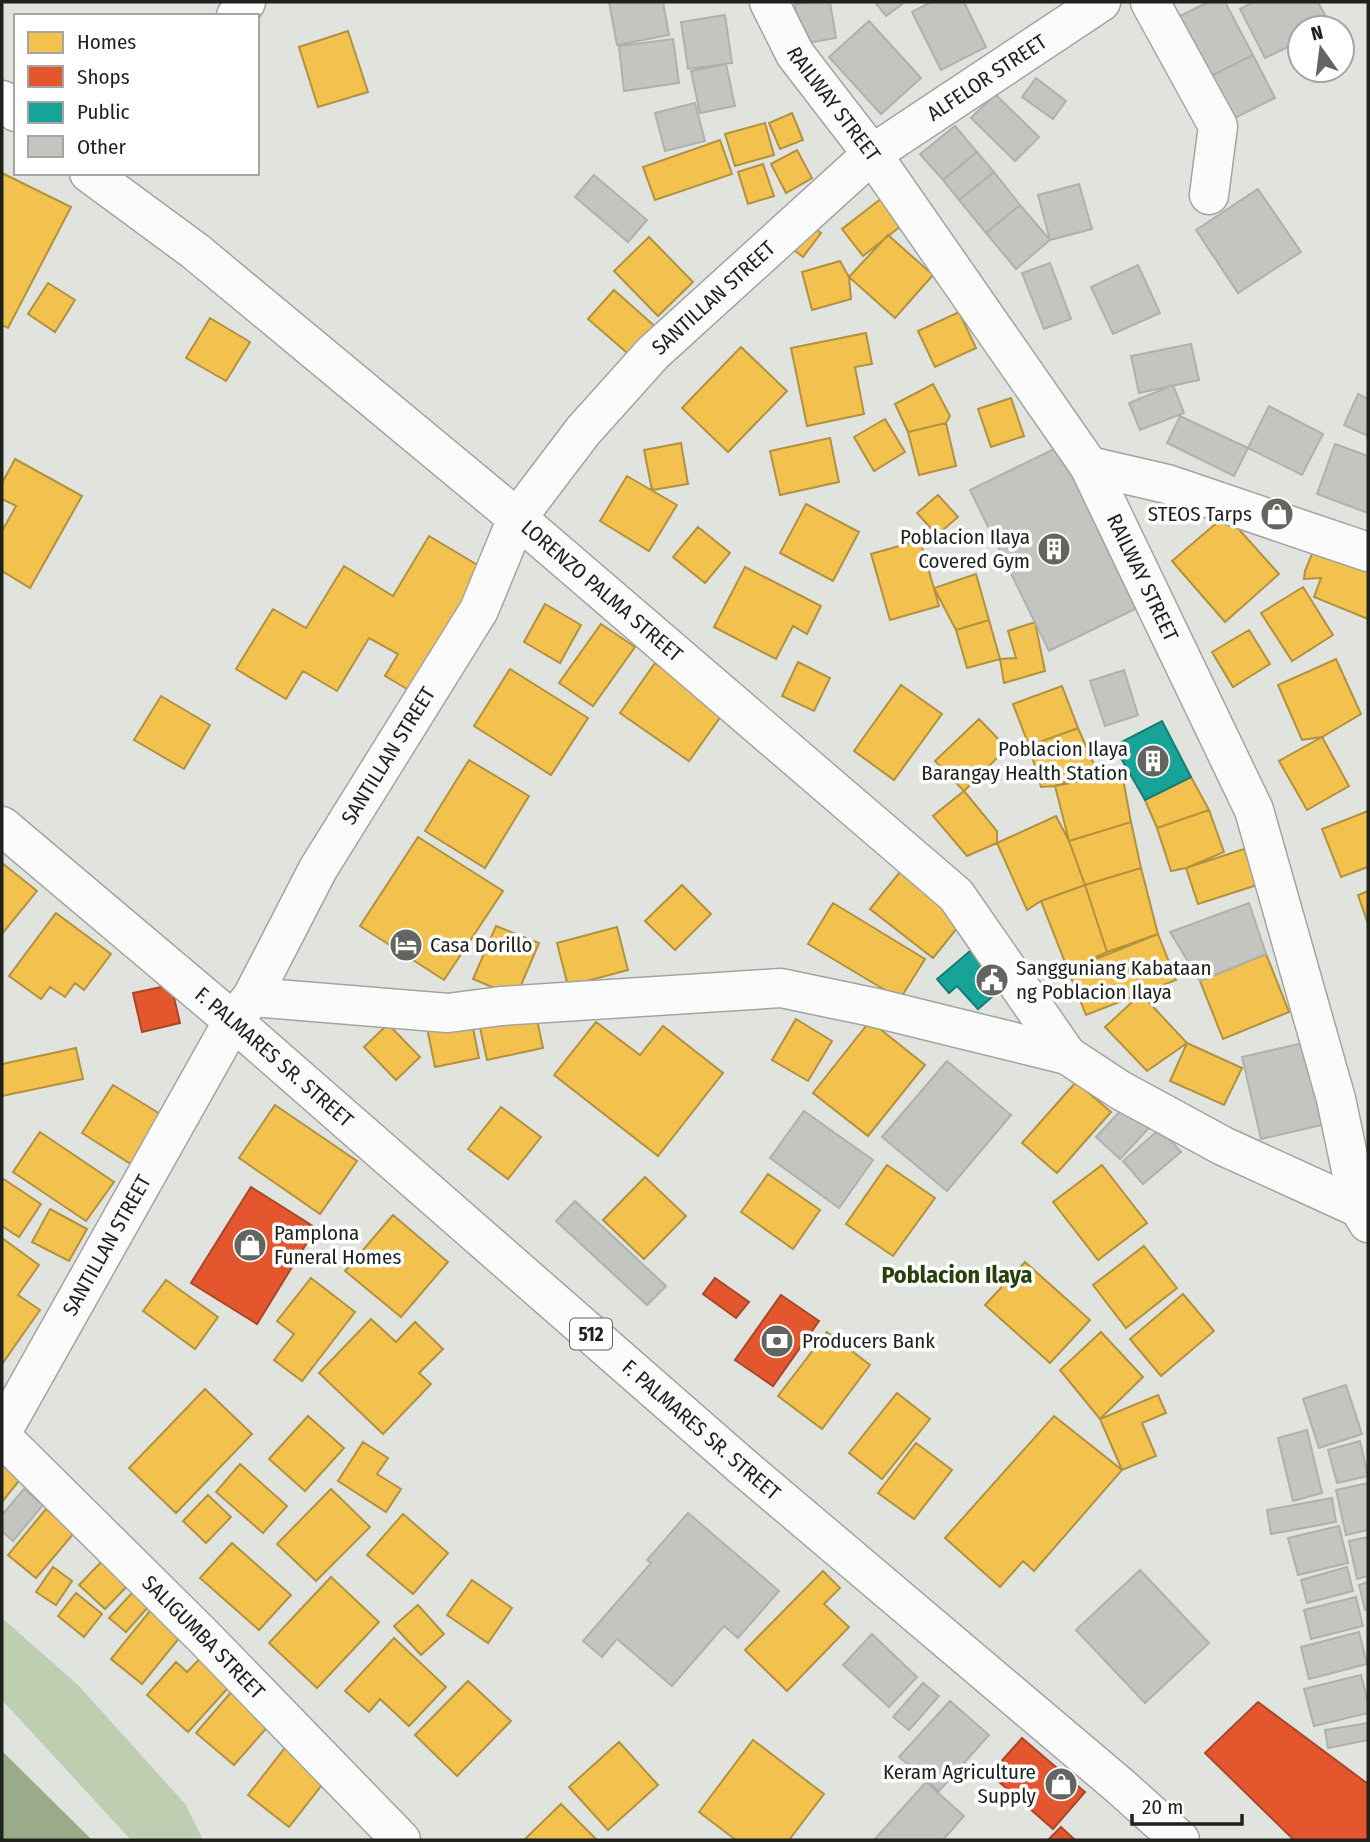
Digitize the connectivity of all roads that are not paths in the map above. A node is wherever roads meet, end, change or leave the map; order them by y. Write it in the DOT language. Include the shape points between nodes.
graph roads {
  1 [pos="769,2"];
  2 [pos="1101,2"];
  3 [pos="1150,2"];
  4 [pos="872,154"];
  5 [pos="92,175"];
  6 [pos="1209,195"];
  7 [pos="1089,466"];
  8 [pos="517,518"];
  9 [pos="1368,552"];
  10 [pos="2,826"];
  11 [pos="243,1009"];
  12 [pos="1067,1055"];
  13 [pos="1364,1215"];
  14 [pos="2,1432"];
  15 [pos="2,1437"];
  16 [pos="401,1840"];
  17 [pos="1180,1840"];
  1 -- 4 [label="street, RAILWAY STREET" via="795,54"];
  2 -- 4 [label="street, ALFELOR STREET"];
  3 -- 6 [label="street" via="1219,126"];
  4 -- 7 [label="street, RAILWAY STREET"];
  4 -- 8 [label="street, SANTILLAN STREET" via="653,353 583,431"];
  5 -- 8 [label="street, LORENZO PALMA STREET" via="195,251"];
  7 -- 9 [label="street" via="1167,484"];
  7 -- 13 [label="street, RAILWAY STREET" via="1254,810"];
  8 -- 11 [label="street, SANTILLAN STREET" via="479,610 318,869"];
  8 -- 12 [label="street, LORENZO PALMA STREET" via="956,895"];
  10 -- 11 [label="street, F. PALMARES SR. STREET / 512"];
  11 -- 12 [label="street" via="448,1013 781,988"];
  11 -- 14 [label="street, SANTILLAN STREET"];
  11 -- 17 [label="street, F. PALMARES SR. STREET / 512" via="743,1467"];
  12 -- 13 [label="street" via="1120,1090 1223,1146"];
  15 -- 16 [label="street, SALIGUMBA STREET"];
}
